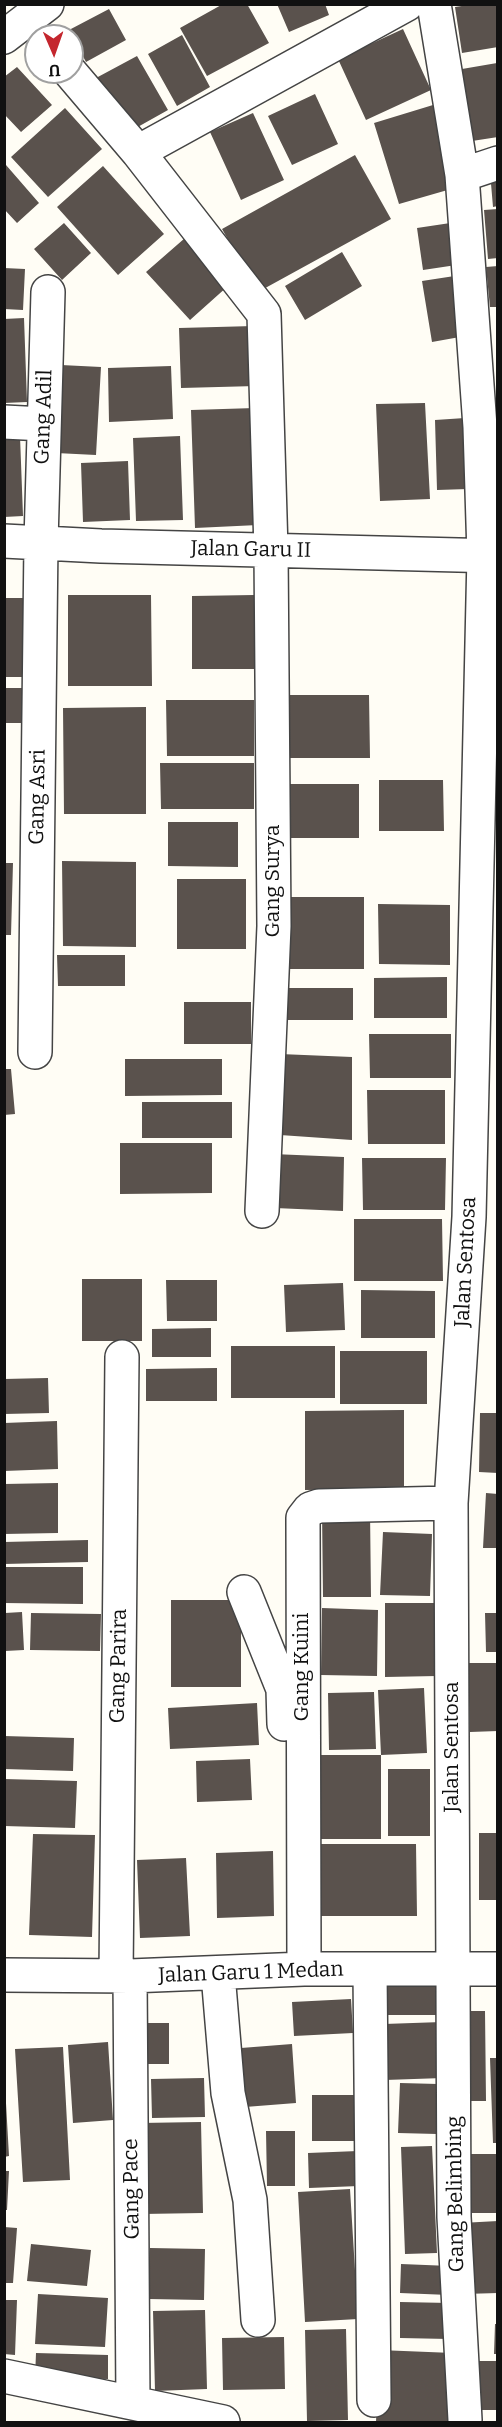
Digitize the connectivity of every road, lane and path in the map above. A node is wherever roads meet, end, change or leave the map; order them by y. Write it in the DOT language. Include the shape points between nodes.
graph roads {
  1 [pos="407,4"];
  2 [pos="434,4"];
  3 [pos="80,84"];
  4 [pos="138,152"];
  5 [pos="498,163"];
  6 [pos="462,175"];
  7 [pos="48,292"];
  8 [pos="4,422"];
  9 [pos="44,424"];
  10 [pos="4,541"];
  11 [pos="41,542"];
  12 [pos="271,550"];
  13 [pos="491,555"];
  14 [pos="35,1052"];
  15 [pos="261,1211"];
  16 [pos="122,1356"];
  17 [pos="451,1503"];
  18 [pos="244,1592"];
  19 [pos="453,1968"];
  20 [pos="295,1969"];
  21 [pos="498,1969"];
  22 [pos="370,1970"];
  23 [pos="218,1974"];
  24 [pos="4,1975"];
  25 [pos="123,1976"];
  26 [pos="258,2320"];
  27 [pos="4,2376"];
  28 [pos="374,2400"];
  29 [pos="133,2402"];
  30 [pos="465,2420"];
  31 [pos="223,2422"];
  1 -- 4 [label="street"];
  2 -- 6 [label="street, Jalan Sentosa"];
  3 -- 4 [label="street, Gang Surya"];
  4 -- 12 [label="street, Gang Surya" via="264,314"];
  5 -- 6 [label="street"];
  6 -- 13 [label="street, Jalan Sentosa"];
  7 -- 9 [label="street, Gang Adil"];
  8 -- 9 [label="street"];
  9 -- 11 [label="street, Gang Adil"];
  10 -- 11 [label="street, Jalan Garu II"];
  11 -- 12 [label="street, Jalan Garu II"];
  11 -- 14 [label="street, Gang Asri"];
  12 -- 13 [label="street, Jalan Garu II"];
  12 -- 15 [label="street, Gang Surya" via="274,926"];
  13 -- 17 [label="street, Jalan Sentosa" via="469,1217"];
  16 -- 25 [label="street, Gang Parira"];
  17 -- 19 [label="street, Jalan Sentosa"];
  17 -- 20 [label="street, Gang Kuini" via="319,1506 303,1518"];
  18 -- 20 [label="street" via="283,1689 287,1853"];
  19 -- 21 [label="street, Jalan Garu 1 Medan"];
  19 -- 22 [label="street, Jalan Garu 1 Medan"];
  19 -- 30 [label="street, Gang Belimbing" via="454,2217"];
  20 -- 22 [label="street, Jalan Garu 1 Medan"];
  20 -- 23 [label="street, Jalan Garu 1 Medan"];
  22 -- 28 [label="street"];
  23 -- 25 [label="street, Jalan Garu 1 Medan"];
  23 -- 26 [label="street" via="228,2093 250,2200"];
  24 -- 25 [label="street, Jalan Garu 1 Medan"];
  25 -- 29 [label="street, Gang Pace"];
  27 -- 29 [label="street"];
  29 -- 31 [label="street"];
}
